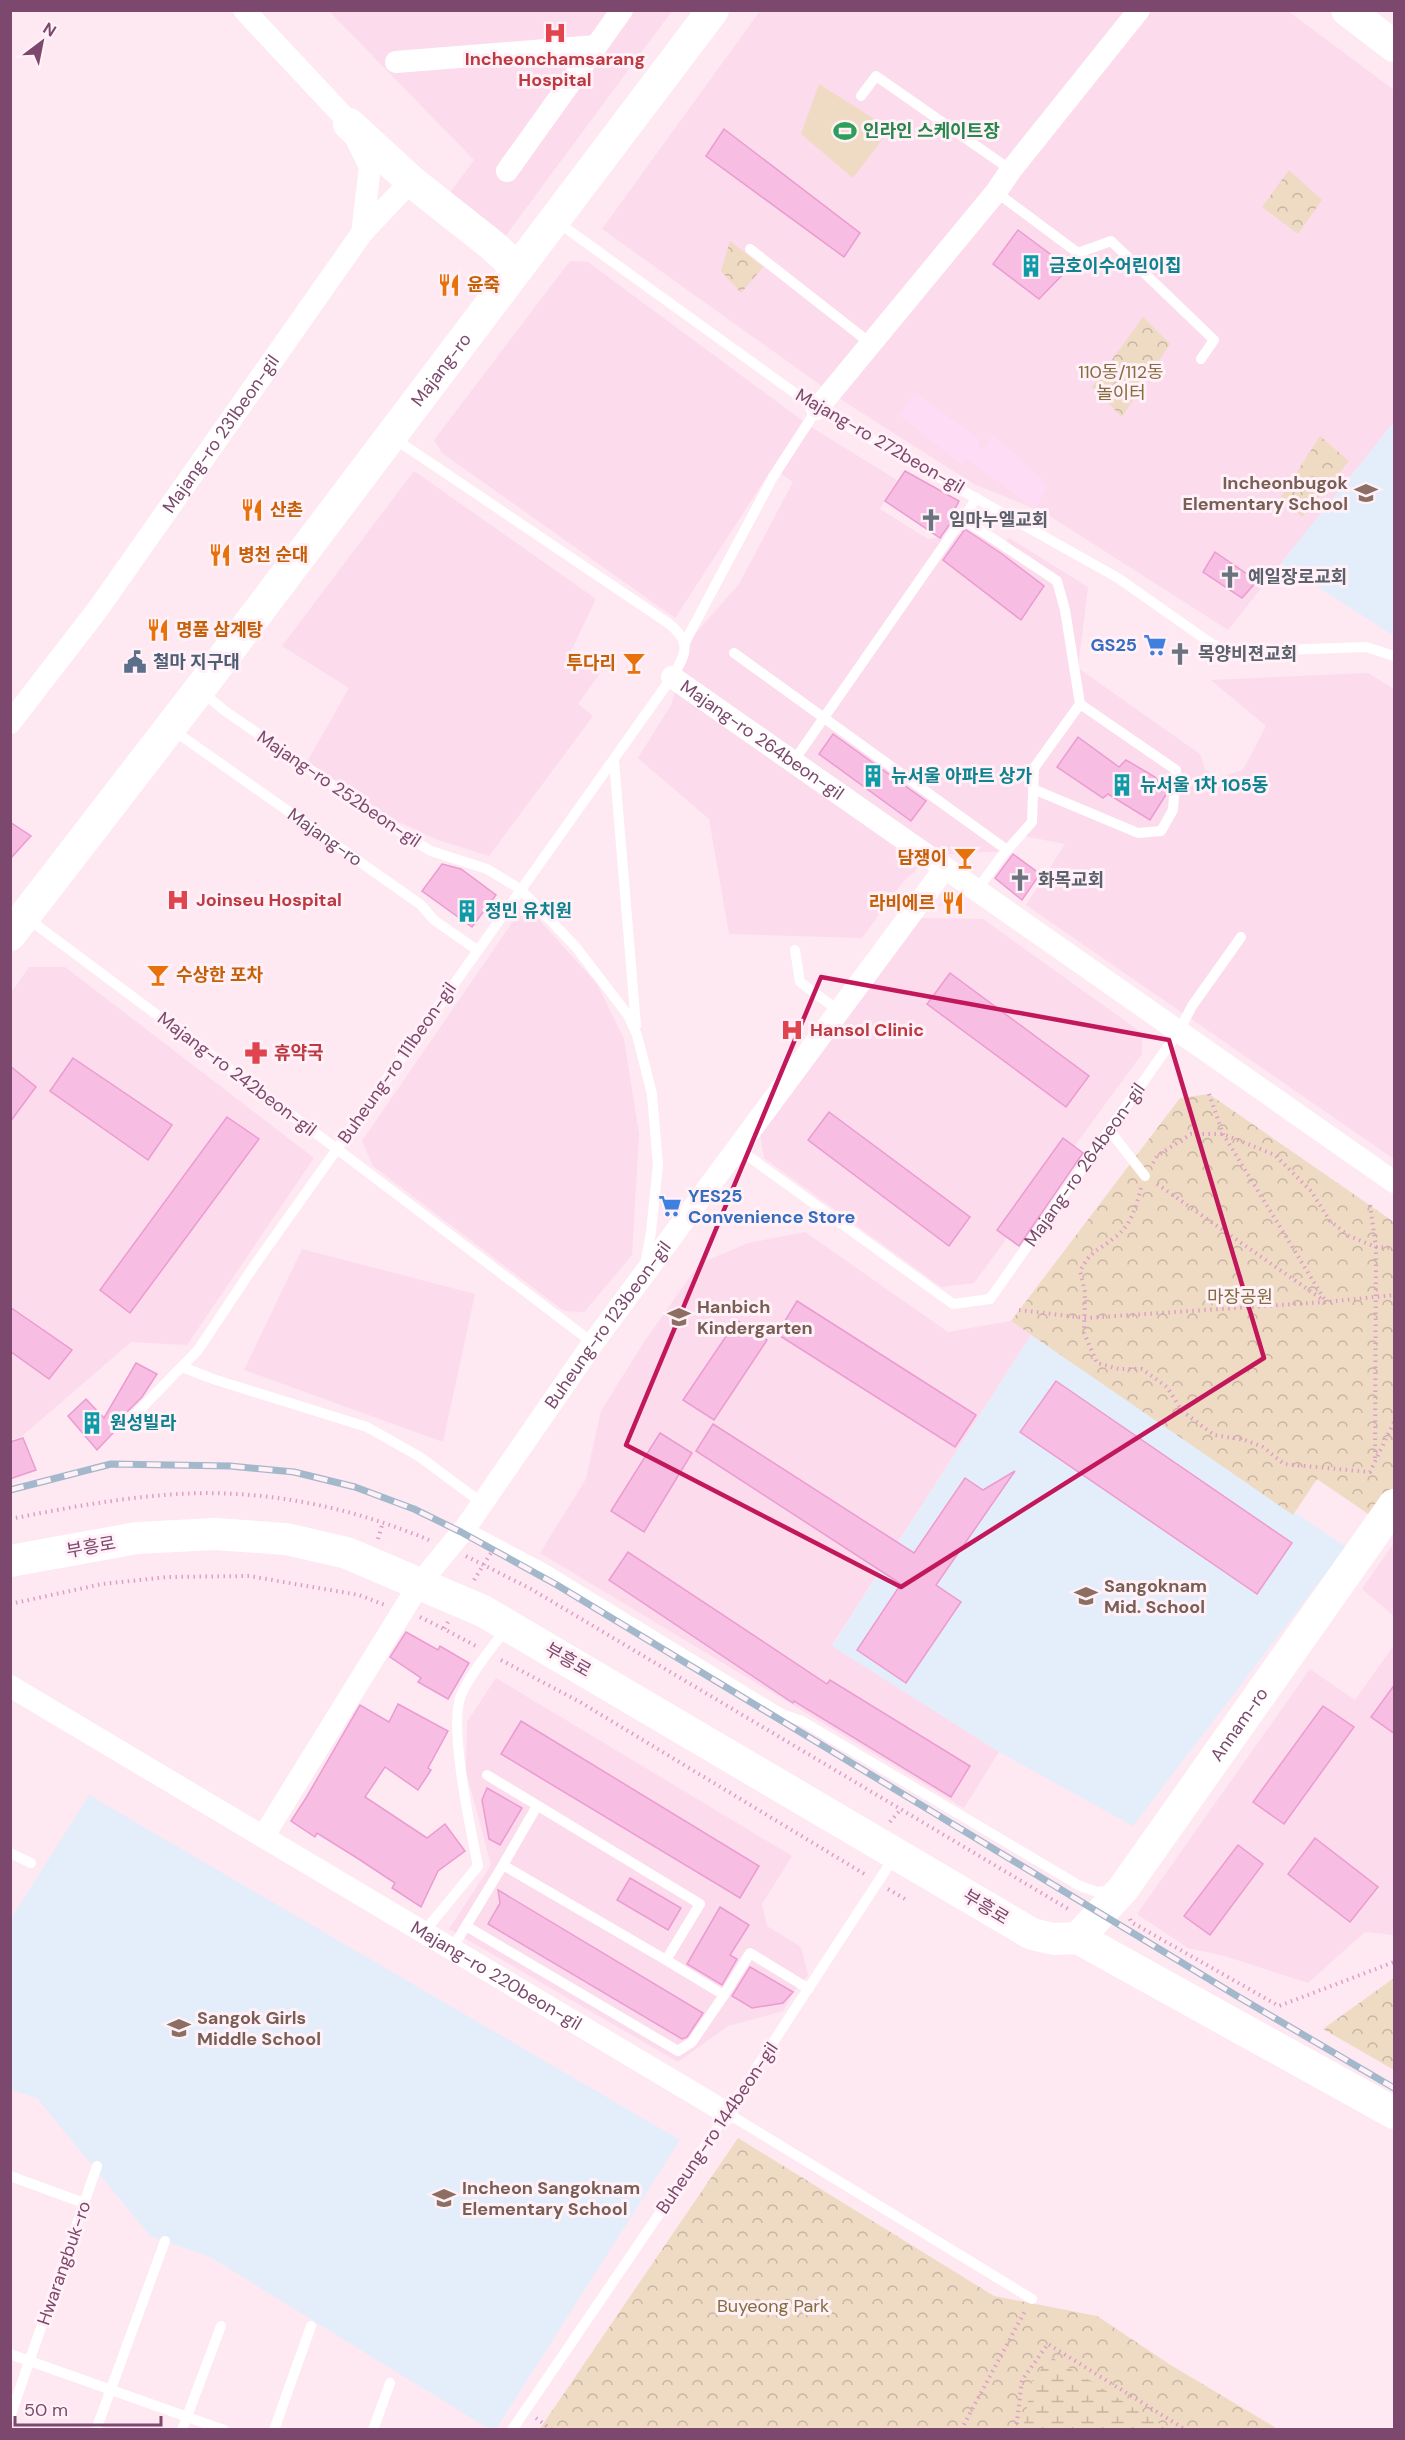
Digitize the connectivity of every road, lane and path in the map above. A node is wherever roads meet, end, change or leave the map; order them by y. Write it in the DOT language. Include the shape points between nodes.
graph roads {
  1 [pos="244,10"];
  2 [pos="622,10"];
  3 [pos="714,10"];
  4 [pos="1347,10"];
  5 [pos="1133,12"];
  6 [pos="596,46"];
  7 [pos="1395,46"];
  8 [pos="396,62"];
  9 [pos="861,96"];
  10 [pos="349,124"];
  11 [pos="1011,170"];
  12 [pos="507,171"];
  13 [pos="411,181"];
  14 [pos="996,192"];
  15 [pos="554,219"];
  16 [pos="362,233"];
  17 [pos="750,249"];
  18 [pos="518,267"];
  19 [pos="870,343"];
  20 [pos="1201,359"];
  21 [pos="817,409"];
  22 [pos="390,436"];
  23 [pos="977,498"];
  24 [pos="962,518"];
  25 [pos="685,642"];
  26 [pos="734,652"];
  27 [pos="1395,656"];
  28 [pos="672,677"];
  29 [pos="199,690"];
  30 [pos="1080,704"];
  31 [pos="824,717"];
  32 [pos="10,723"];
  33 [pos="170,728"];
  34 [pos="614,760"];
  35 [pos="793,762"];
  36 [pos="1033,789"];
  37 [pos="1007,850"];
  38 [pos="945,868"];
  39 [pos="520,889"];
  40 [pos="977,890"];
  41 [pos="18,926"];
  42 [pos="1241,937"];
  43 [pos="477,950"];
  44 [pos="795,950"];
  45 [pos="839,1011"];
  46 [pos="1179,1031"];
  47 [pos="637,1035"];
  48 [pos="1209,1094"];
  49 [pos="1109,1131"];
  50 [pos="1223,1134"];
  51 [pos="737,1148"];
  52 [pos="337,1149"];
  53 [pos="1145,1176"];
  54 [pos="1395,1182"];
  55 [pos="1370,1205"];
  56 [pos="1376,1247"];
  57 [pos="1395,1248"];
  58 [pos="643,1275"];
  59 [pos="1376,1295"];
  60 [pos="1395,1295"];
  61 [pos="1326,1302"];
  62 [pos="1019,1310"];
  63 [pos="1086,1318"];
  64 [pos="592,1343"];
  65 [pos="182,1367"];
  66 [pos="1395,1422"];
  67 [pos="122,1428"];
  68 [pos="1375,1464"];
  69 [pos="482,1503"];
  70 [pos="1395,1505"];
  71 [pos="10,1519"];
  72 [pos="466,1527"];
  73 [pos="448,1548"];
  74 [pos="10,1562"];
  75 [pos="420,1583"];
  76 [pos="316,1589"];
  77 [pos="10,1604"];
  78 [pos="508,1625"];
  79 [pos="10,1686"];
  80 [pos="487,1776"];
  81 [pos="537,1806"];
  82 [pos="263,1837"];
  83 [pos="10,1853"];
  84 [pos="897,1853"];
  85 [pos="31,1863"];
  86 [pos="503,1865"];
  87 [pos="1123,1889"];
  88 [pos="466,1926"];
  89 [pos="1085,1930"];
  90 [pos="424,1932"];
  91 [pos="452,1949"];
  92 [pos="666,1960"];
  93 [pos="1395,1962"];
  94 [pos="808,1989"];
  95 [pos="724,1995"];
  96 [pos="727,2113"];
  97 [pos="1395,2113"];
  98 [pos="97,2166"];
  99 [pos="10,2176"];
  100 [pos="84,2203"];
  101 [pos="165,2241"];
  102 [pos="1032,2299"];
  103 [pos="220,2326"];
  104 [pos="311,2326"];
  105 [pos="10,2354"];
  106 [pos="30,2361"];
  107 [pos="390,2383"];
  108 [pos="111,2389"];
  109 [pos="187,2416"];
  110 [pos="10,2417"];
  111 [pos="96,2430"];
  112 [pos="182,2430"];
  113 [pos="224,2430"];
  114 [pos="274,2430"];
  115 [pos="373,2430"];
  116 [pos="512,2430"];
  117 [pos="961,2430"];
  118 [pos="1016,2430"];
  119 [pos="1186,2430"];
  1 -- 10 [label="street, Majang-ro 231beon-gil"];
  2 -- 6 [label="street"];
  3 -- 15 [label="main road, Majang-ro"];
  4 -- 7 [label="main road"];
  5 -- 11 [label="street"];
  6 -- 8 [label="street"];
  6 -- 12 [label="street"];
  9 -- 11 [label="lane" via="876,76"];
  10 -- 13 [label="main road"];
  10 -- 16 [label="street, Majang-ro 231beon-gil" via="370,167"];
  11 -- 14 [label="street"];
  13 -- 16 [label="street"];
  13 -- 18 [label="main road"];
  14 -- 19 [label="street"];
  14 -- 20 [label="lane" via="1078,253 1111,241 1214,340"];
  15 -- 18 [label="main road, Majang-ro"];
  15 -- 21 [label="lane, Majang-ro 272beon-gil"];
  16 -- 32 [label="street, Majang-ro 231beon-gil" via="98,609"];
  17 -- 19 [label="lane"];
  18 -- 22 [label="main road, Majang-ro"];
  19 -- 21 [label="street"];
  21 -- 23 [label="lane, Majang-ro 272beon-gil"];
  21 -- 25 [label="lane, Majang-ro 264beon-gil" via="773,477"];
  22 -- 25 [label="lane" via="668,623"];
  22 -- 29 [label="main road, Majang-ro"];
  23 -- 24 [label="lane"];
  23 -- 27 [label="lane, Majang-ro 272beon-gil" via="1118,578 1212,644 1233,652 1366,647"];
  24 -- 30 [label="lane" via="1057,581"];
  24 -- 31 [label="lane"];
  25 -- 28 [label="lane, Majang-ro 264beon-gil" via="681,663"];
  26 -- 31 [label="lane"];
  28 -- 34 [label="lane, Buheung-ro 111beon-gil"];
  28 -- 35 [label="street, Majang-ro 264beon-gil"];
  29 -- 33 [label="main road, Majang-ro"];
  29 -- 39 [label="lane, Majang-ro 252beon-gil" via="411,839 431,851 487,869"];
  30 -- 36 [label="lane" via="1034,768"];
  30 -- 36 [label="lane" via="1176,770 1173,810 1161,831 1138,833"];
  31 -- 35 [label="lane"];
  31 -- 37 [label="lane"];
  33 -- 41 [label="main road, Majang-ro"];
  33 -- 43 [label="lane, Majang-ro" via="421,905 434,920"];
  34 -- 39 [label="lane, Buheung-ro 111beon-gil"];
  34 -- 47 [label="lane"];
  35 -- 38 [label="street, Majang-ro 264beon-gil"];
  36 -- 37 [label="lane" via="1032,822"];
  37 -- 40 [label="lane"];
  38 -- 40 [label="street, Majang-ro 264beon-gil"];
  38 -- 45 [label="street, Buheung-ro 123beon-gil"];
  39 -- 43 [label="lane, Buheung-ro 111beon-gil"];
  39 -- 47 [label="lane, Majang-ro 252beon-gil" via="575,946 616,997"];
  40 -- 46 [label="street, Majang-ro 264beon-gil"];
  41 -- 52 [label="lane, Majang-ro 242beon-gil"];
  42 -- 46 [label="lane"];
  43 -- 52 [label="lane, Buheung-ro 111beon-gil"];
  44 -- 45 [label="lane" via="800,982"];
  45 -- 51 [label="street, Buheung-ro 123beon-gil"];
  46 -- 49 [label="lane, Majang-ro 264beon-gil"];
  46 -- 54 [label="street, Majang-ro 264beon-gil"];
  47 -- 58 [label="lane, Majang-ro 252beon-gil" via="652,1094 658,1165"];
  48 -- 50 [label="path"];
  49 -- 51 [label="lane, Majang-ro 264beon-gil" via="990,1299 953,1304"];
  49 -- 53 [label="lane"];
  50 -- 53 [label="path" via="1191,1134 1156,1156"];
  50 -- 56 [label="path" via="1275,1155 1311,1191 1330,1221 1349,1236"];
  50 -- 61 [label="path"];
  51 -- 58 [label="street, Buheung-ro 123beon-gil"];
  52 -- 64 [label="lane, Majang-ro 242beon-gil"];
  52 -- 65 [label="lane, Buheung-ro 111beon-gil" via="198,1350"];
  53 -- 61 [label="path"];
  53 -- 63 [label="path" via="1127,1225 1116,1238 1089,1255 1080,1271"];
  55 -- 56 [label="path"];
  56 -- 57 [label="path"];
  56 -- 59 [label="path"];
  58 -- 64 [label="street, Buheung-ro 123beon-gil"];
  59 -- 60 [label="path"];
  59 -- 61 [label="path"];
  59 -- 68 [label="path"];
  61 -- 63 [label="path"];
  62 -- 63 [label="path"];
  63 -- 68 [label="path" via="1084,1333 1097,1363 1119,1369 1142,1369 1167,1387 1182,1411 1214,1435 1263,1447 1284,1464 1370,1472"];
  64 -- 69 [label="street, Buheung-ro 123beon-gil"];
  65 -- 67 [label="lane, Buheung-ro 111beon-gil"];
  65 -- 69 [label="lane" via="367,1427 420,1457"];
  66 -- 68 [label="path"];
  69 -- 72 [label="street, Buheung-ro 123beon-gil"];
  70 -- 87 [label="main road, Annam-ro"];
  71 -- 73 [label="path" via="165,1495 219,1494 315,1504 383,1522"];
  72 -- 73 [label="street, Buheung-ro 123beon-gil"];
  72 -- 87 [label="lane" via="545,1569 782,1714 802,1721 1080,1886 1097,1892"];
  73 -- 75 [label="street, Buheung-ro 123beon-gil"];
  73 -- 89 [label="path" via="531,1589"];
  74 -- 75 [label="main road, 부흥로" via="137,1538 215,1534 286,1539 347,1553"];
  75 -- 78 [label="main road, 부흥로"];
  75 -- 82 [label="street"];
  76 -- 77 [label="path" via="249,1576 168,1577 102,1584"];
  78 -- 84 [label="main road, 부흥로"];
  78 -- 90 [label="lane" via="461,1695 457,1723 478,1866"];
  79 -- 82 [label="street, Majang-ro 220beon-gil"];
  80 -- 81 [label="lane"];
  81 -- 86 [label="lane"];
  81 -- 92 [label="lane" via="700,1904"];
  82 -- 90 [label="street, Majang-ro 220beon-gil"];
  83 -- 85 [label="lane"];
  84 -- 89 [label="main road, 부흥로" via="1032,1934 1054,1939"];
  84 -- 94 [label="lane, Buheung-ro 144beon-gil"];
  86 -- 88 [label="lane"];
  86 -- 92 [label="lane"];
  87 -- 89 [label="main road, Annam-ro"];
  87 -- 93 [label="path" via="1131,1922 1279,2006"];
  88 -- 91 [label="lane"];
  88 -- 95 [label="lane" via="678,2051 692,2042"];
  89 -- 97 [label="main road"];
  90 -- 91 [label="street, Majang-ro 220beon-gil"];
  91 -- 96 [label="street, Majang-ro 220beon-gil"];
  92 -- 95 [label="lane"];
  94 -- 95 [label="lane" via="750,1953"];
  94 -- 96 [label="lane, Buheung-ro 144beon-gil"];
  96 -- 102 [label="lane"];
  96 -- 116 [label="lane, Buheung-ro 144beon-gil"];
  98 -- 100 [label="lane, Hwarangbuk-ro"];
  99 -- 100 [label="lane"];
  100 -- 106 [label="lane, Hwarangbuk-ro"];
  101 -- 108 [label="lane"];
  102 -- 117 [label="path"];
  103 -- 109 [label="lane"];
  104 -- 114 [label="lane"];
  105 -- 106 [label="lane"];
  106 -- 108 [label="lane"];
  106 -- 110 [label="lane, Hwarangbuk-ro"];
  107 -- 115 [label="lane"];
  108 -- 109 [label="lane"];
  108 -- 111 [label="lane"];
  109 -- 112 [label="lane"];
  109 -- 113 [label="lane"];
  118 -- 119 [label="path" via="1022,2380 1048,2344"];
}
